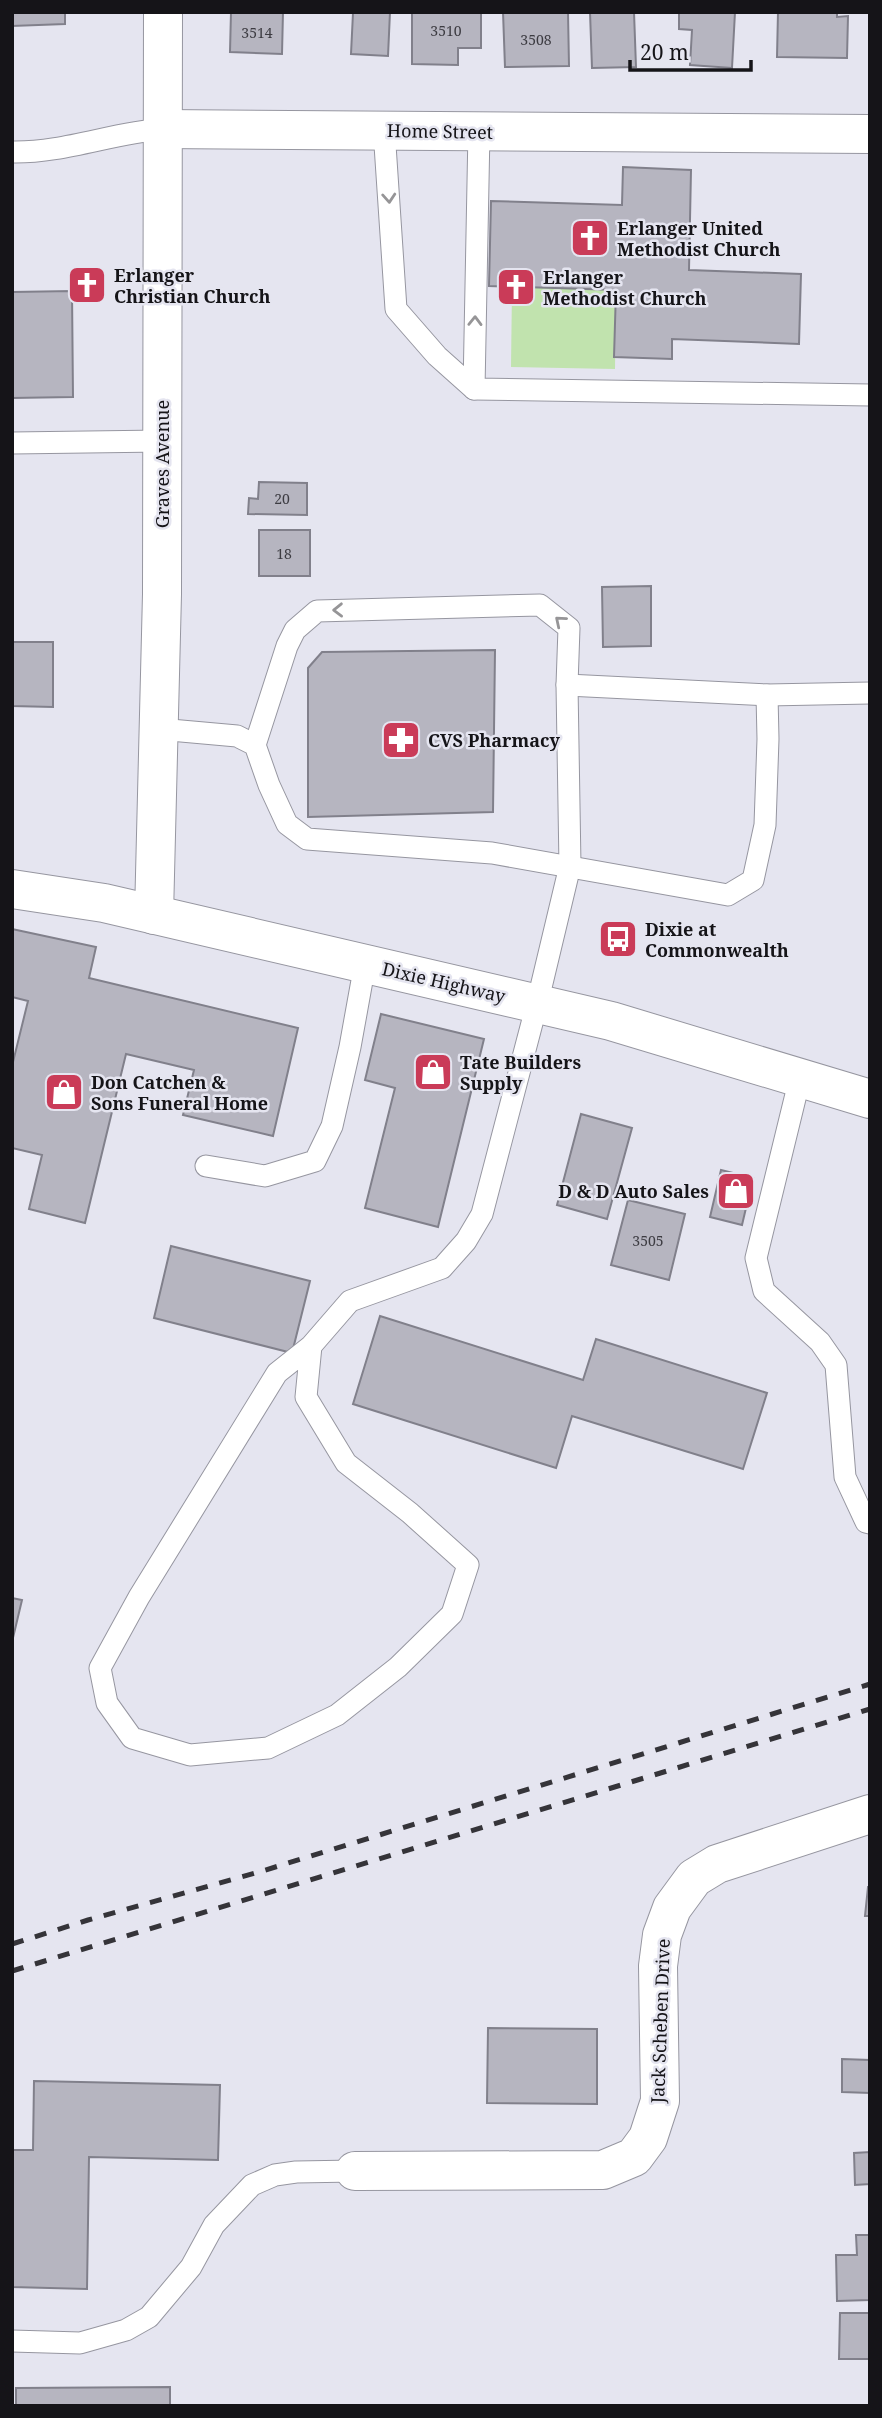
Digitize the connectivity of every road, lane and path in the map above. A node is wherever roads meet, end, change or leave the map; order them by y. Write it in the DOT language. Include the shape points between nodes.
graph roads {
  1 [pos="163,12"];
  2 [pos="163,129"];
  3 [pos="384,130"];
  4 [pos="479,131"];
  5 [pos="870,134"];
  6 [pos="12,152"];
  7 [pos="474,389"];
  8 [pos="870,395"];
  9 [pos="162,441"];
  10 [pos="12,443"];
  11 [pos="567,685"];
  12 [pos="870,693"];
  13 [pos="767,695"];
  14 [pos="159,729"];
  15 [pos="255,745"];
  16 [pos="570,866"];
  17 [pos="12,889"];
  18 [pos="154,915"];
  19 [pos="365,964"];
  20 [pos="537,1004"];
  21 [pos="800,1078"];
  22 [pos="870,1099"];
  23 [pos="206,1166"];
  24 [pos="311,1346"];
  25 [pos="870,1523"];
  26 [pos="870,1814"];
  27 [pos="355,2171"];
  28 [pos="12,2341"];
  1 -- 2 [label="street, Graves Avenue"];
  2 -- 3 [label="street, Home Street"];
  2 -- 6 [label="lane, Home Street"];
  2 -- 9 [label="street, Graves Avenue"];
  3 -- 4 [label="street, Home Street"];
  3 -- 7 [label="lane, one-way" via="396,309"];
  4 -- 5 [label="street, Home Street"];
  7 -- 4 [label="lane, one-way"];
  7 -- 8 [label="lane"];
  9 -- 10 [label="lane"];
  9 -- 14 [label="street, Graves Avenue"];
  11 -- 13 [label="lane"];
  11 -- 15 [label="lane, one-way" via="569,628 540,605 317,611 295,631 287,646"];
  11 -- 16 [label="lane"];
  12 -- 13 [label="lane"];
  13 -- 16 [label="lane" via="765,825 753,880 728,895"];
  14 -- 15 [label="lane" via="237,736"];
  14 -- 18 [label="street, Graves Avenue"];
  15 -- 16 [label="lane" via="286,824 307,839 492,853"];
  16 -- 20 [label="lane"];
  17 -- 18 [label="street, Dixie Highway"];
  18 -- 19 [label="street, Dixie Highway"];
  19 -- 20 [label="street, Dixie Highway"];
  19 -- 23 [label="lane" via="332,1126 315,1161 265,1176"];
  20 -- 21 [label="street, Dixie Highway" via="611,1021"];
  20 -- 24 [label="lane" via="482,1214 466,1241 442,1268 350,1301"];
  21 -- 22 [label="street, Dixie Highway"];
  21 -- 25 [label="lane" via="756,1258 764,1291 820,1342 836,1365 845,1477"];
  24 -- 24 [label="lane" via="306,1397 346,1463 468,1565 452,1614 398,1667 337,1716 268,1748 190,1755 132,1738 107,1703 100,1668 277,1373"];
  26 -- 27 [label="street, Jack Scheben Drive" via="717,1864 694,1878 672,1908 658,1966 660,2101 648,2138 634,2157 603,2170"];
  27 -- 28 [label="lane" via="296,2172 252,2185 214,2225 191,2267 149,2317 126,2330 80,2343"];
}
